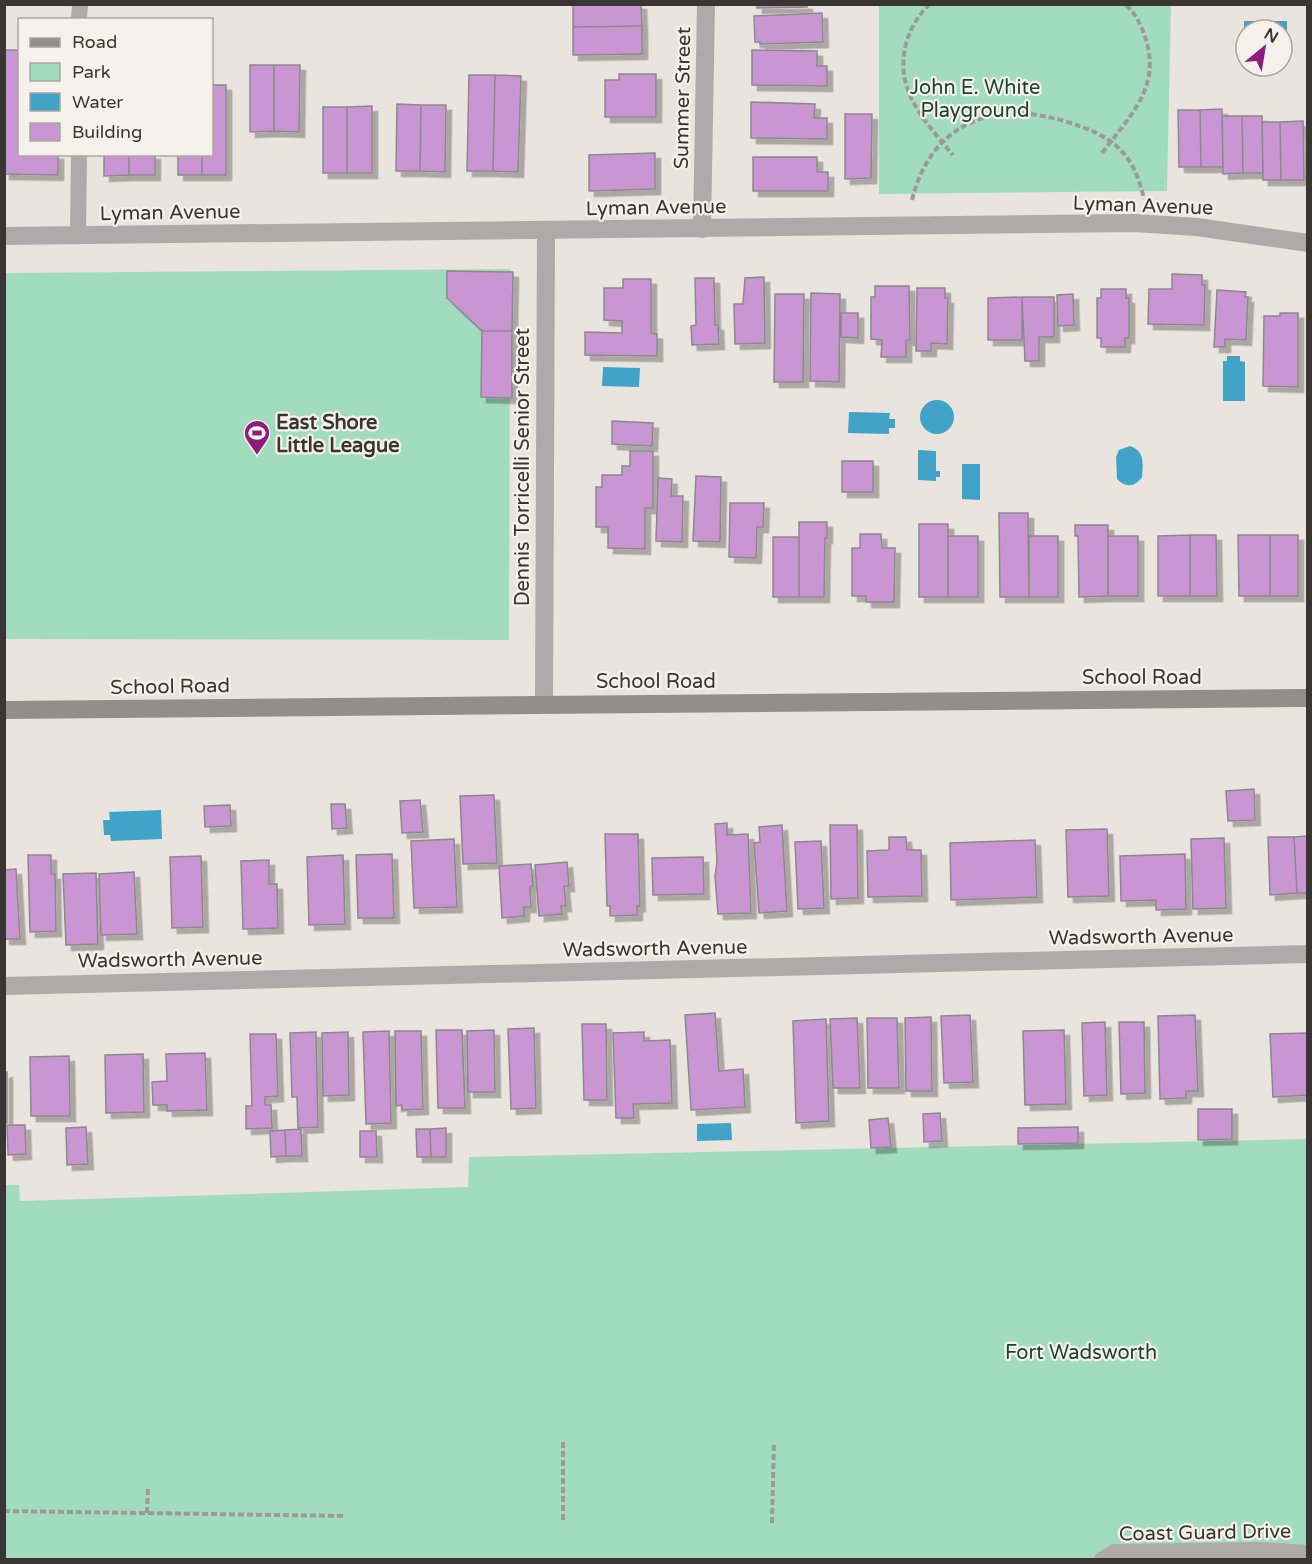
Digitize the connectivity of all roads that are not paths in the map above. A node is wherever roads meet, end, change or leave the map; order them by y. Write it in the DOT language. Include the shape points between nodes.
graph roads {
  1 [pos="706,4"];
  2 [pos="79,156"];
  3 [pos="702,229"];
  4 [pos="546,230"];
  5 [pos="78,235"];
  6 [pos="4,236"];
  7 [pos="1308,243"];
  8 [pos="1308,698"];
  9 [pos="544,704"];
  10 [pos="4,711"];
  11 [pos="1308,954"];
  12 [pos="4,986"];
  13 [pos="1308,1554"];
  14 [pos="1103,1560"];
  1 -- 3 [label="street, Summer Street"];
  2 -- 5 [label="lane"];
  3 -- 4 [label="street, Lyman Avenue"];
  3 -- 7 [label="street, Lyman Avenue" via="1135,224 1197,227"];
  4 -- 5 [label="street, Lyman Avenue"];
  4 -- 9 [label="street, Dennis Torricelli Senior Street"];
  5 -- 6 [label="street, Lyman Avenue"];
  8 -- 9 [label="main road, School Road"];
  9 -- 10 [label="main road, School Road"];
  11 -- 12 [label="street, Wadsworth Avenue"];
  13 -- 14 [label="street, Coast Guard Drive" via="1115,1553"];
}
